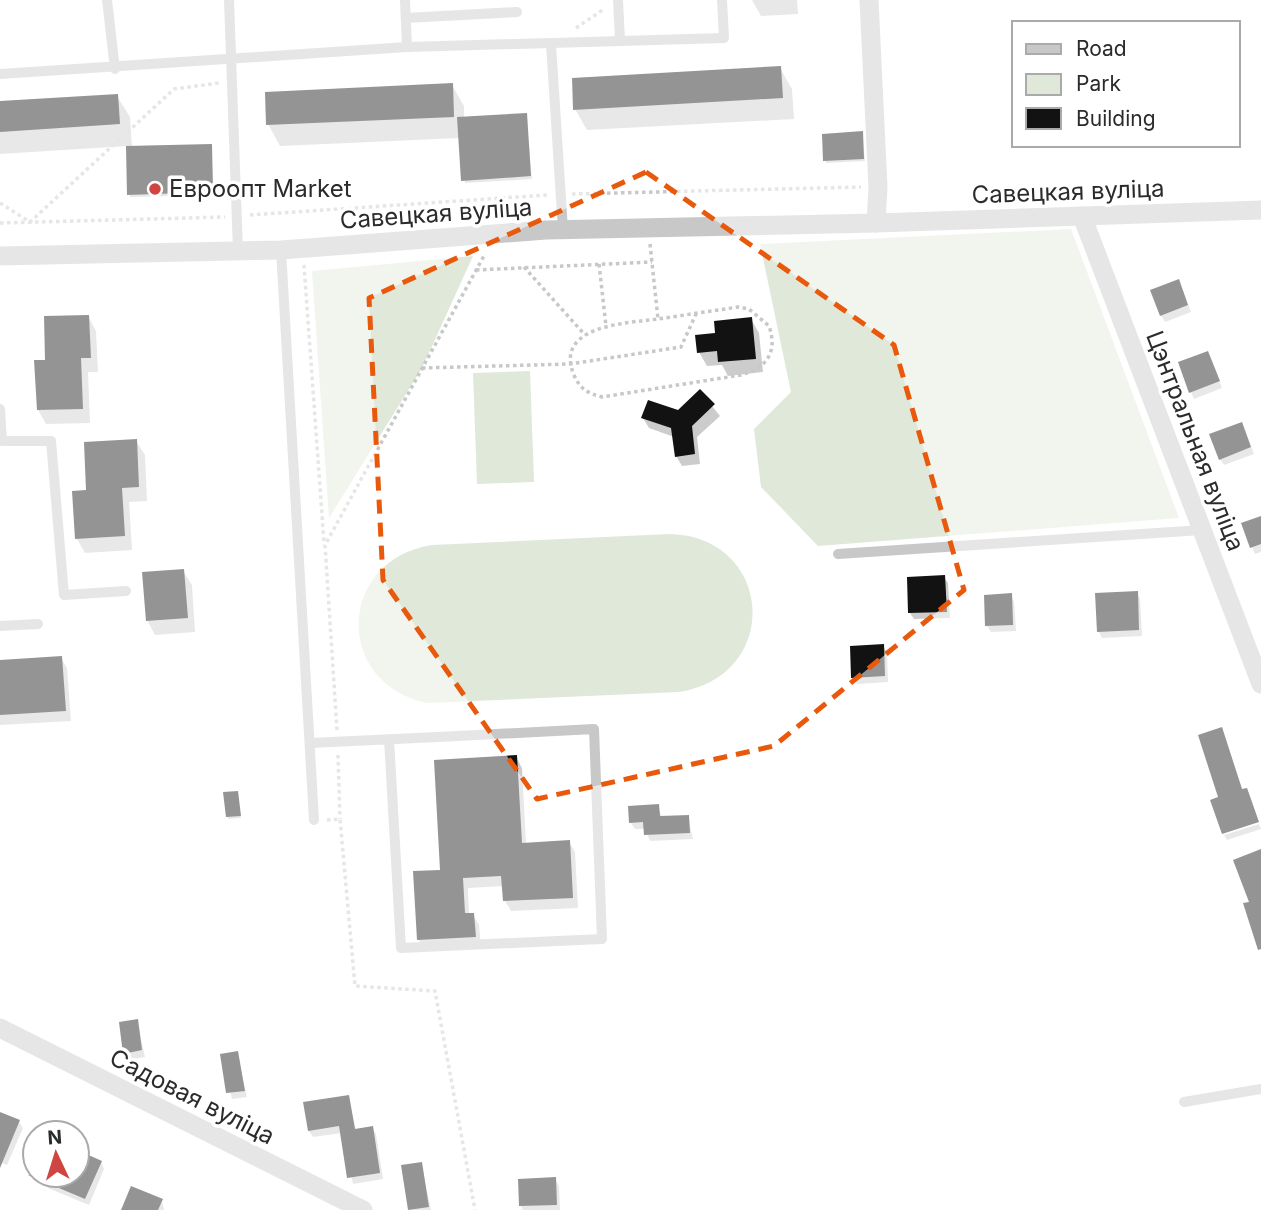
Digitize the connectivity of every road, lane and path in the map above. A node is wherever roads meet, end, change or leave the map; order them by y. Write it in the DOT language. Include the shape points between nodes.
graph roads {
  1 [pos="107,0"];
  2 [pos="229,0"];
  3 [pos="405,0"];
  4 [pos="618,0"];
  5 [pos="722,0"];
  6 [pos="869,0"];
  7 [pos="517,12"];
  8 [pos="406,18"];
  9 [pos="620,41"];
  10 [pos="551,44"];
  11 [pos="407,47"];
  12 [pos="231,58"];
  13 [pos="114,68"];
  14 [pos="0,74"];
  15 [pos="232,81"];
  16 [pos="878,187"];
  17 [pos="561,194"];
  18 [pos="0,203"];
  19 [pos="1261,210"];
  20 [pos="237,216"];
  21 [pos="1083,216"];
  22 [pos="30,222"];
  23 [pos="0,223"];
  24 [pos="876,223"];
  25 [pos="649,228"];
  26 [pos="564,230"];
  27 [pos="496,234"];
  28 [pos="303,248"];
  29 [pos="281,250"];
  30 [pos="238,251"];
  31 [pos="0,256"];
  32 [pos="652,262"];
  33 [pos="599,264"];
  34 [pos="524,267"];
  35 [pos="476,270"];
  36 [pos="695,314"];
  37 [pos="658,319"];
  38 [pos="607,327"];
  39 [pos="585,335"];
  40 [pos="570,364"];
  41 [pos="422,368"];
  42 [pos="0,409"];
  43 [pos="1202,530"];
  44 [pos="325,545"];
  45 [pos="838,554"];
  46 [pos="126,591"];
  47 [pos="38,624"];
  48 [pos="0,626"];
  49 [pos="1261,684"];
  50 [pos="389,739"];
  51 [pos="338,742"];
  52 [pos="310,743"];
  53 [pos="340,819"];
  54 [pos="314,820"];
  55 [pos="0,1028"];
  56 [pos="1261,1089"];
  57 [pos="1184,1102"];
  58 [pos="363,1210"];
  59 [pos="475,1210"];
  1 -- 13 [label="lane"];
  2 -- 12 [label="lane"];
  3 -- 8 [label="lane"];
  4 -- 9 [label="lane"];
  4 -- 10 [label="path"];
  5 -- 9 [label="lane" via="724,38"];
  6 -- 16 [label="street"];
  7 -- 8 [label="lane"];
  8 -- 11 [label="lane"];
  9 -- 10 [label="lane"];
  10 -- 11 [label="lane"];
  10 -- 17 [label="lane"];
  11 -- 12 [label="lane"];
  12 -- 13 [label="lane"];
  12 -- 15 [label="lane"];
  13 -- 14 [label="lane"];
  15 -- 20 [label="lane"];
  15 -- 22 [label="path" via="174,89"];
  16 -- 17 [label="path"];
  16 -- 24 [label="street"];
  17 -- 20 [label="path"];
  17 -- 26 [label="lane"];
  18 -- 22 [label="path"];
  19 -- 21 [label="street, Савецкая вуліца"];
  20 -- 22 [label="path"];
  20 -- 30 [label="lane"];
  21 -- 24 [label="street, Савецкая вуліца"];
  21 -- 43 [label="street, Цэнтральная вуліца"];
  22 -- 23 [label="path"];
  24 -- 25 [label="street, Савецкая вуліца"];
  25 -- 26 [label="street, Савецкая вуліца"];
  25 -- 32 [label="path"];
  26 -- 27 [label="street, Савецкая вуліца"];
  27 -- 28 [label="street, Савецкая вуліца"];
  27 -- 35 [label="path"];
  28 -- 29 [label="street, Савецкая вуліца"];
  28 -- 44 [label="path"];
  29 -- 30 [label="street, Савецкая вуліца"];
  29 -- 52 [label="lane"];
  30 -- 31 [label="street, Савецкая вуліца"];
  32 -- 33 [label="path"];
  32 -- 37 [label="path"];
  33 -- 34 [label="path"];
  33 -- 38 [label="path"];
  34 -- 35 [label="path"];
  34 -- 39 [label="path"];
  35 -- 41 [label="path"];
  36 -- 37 [label="path"];
  36 -- 40 [label="path" via="681,347"];
  36 -- 40 [label="path" via="749,309 769,326 773,337 766,363 741,375 602,397 581,388"];
  37 -- 38 [label="path"];
  38 -- 39 [label="path"];
  39 -- 40 [label="path" via="571,352"];
  40 -- 41 [label="path"];
  41 -- 44 [label="path"];
  42 -- 46 [label="lane" via="2,441 51,440 64,595"];
  43 -- 45 [label="lane"];
  43 -- 49 [label="street, Цэнтральная вуліца"];
  44 -- 51 [label="path"];
  47 -- 48 [label="lane"];
  50 -- 50 [label="lane" via="594,729 602,939 401,948"];
  50 -- 51 [label="lane"];
  51 -- 52 [label="lane"];
  51 -- 53 [label="path"];
  52 -- 54 [label="lane"];
  53 -- 54 [label="path"];
  53 -- 59 [label="path" via="355,986 435,991"];
  55 -- 58 [label="street, Садовая вуліца"];
  56 -- 57 [label="lane"];
}
